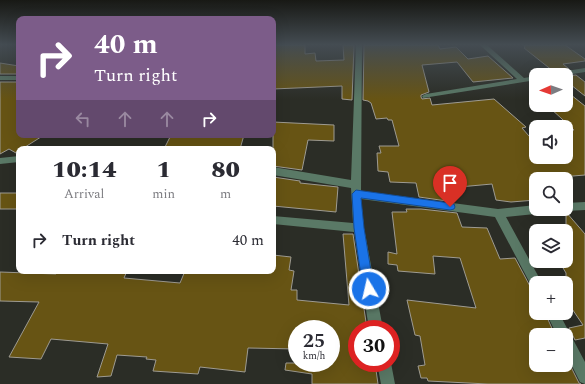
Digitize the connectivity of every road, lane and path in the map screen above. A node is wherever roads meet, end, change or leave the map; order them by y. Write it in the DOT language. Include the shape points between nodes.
graph roads {
  1 [pos="359,63"];
  2 [pos="503,63"];
  3 [pos="585,70"];
  4 [pos="573,72"];
  5 [pos="0,78"];
  6 [pos="16,78"];
  7 [pos="529,79"];
  8 [pos="522,80"];
  9 [pos="426,96"];
  10 [pos="16,159"];
  11 [pos="0,161"];
  12 [pos="276,172"];
  13 [pos="356,190"];
  14 [pos="585,206"];
  15 [pos="573,207"];
  16 [pos="529,210"];
  17 [pos="498,213"];
  18 [pos="276,220"];
  19 [pos="359,228"];
  20 [pos="532,276"];
  21 [pos="374,320"];
  22 [pos="573,353"];
  23 [pos="386,372"];
  24 [pos="585,377"];
  25 [pos="388,384"];
  1 -- 13 [label="street"];
  2 -- 8 [label="street"];
  3 -- 4 [label="street"];
  5 -- 6 [label="street"];
  7 -- 8 [label="street"];
  8 -- 9 [label="street"];
  10 -- 11 [label="street"];
  12 -- 13 [label="street"];
  13 -- 17 [label="street"];
  13 -- 19 [label="street"];
  14 -- 15 [label="street"];
  16 -- 17 [label="street"];
  17 -- 20 [label="street"];
  18 -- 19 [label="street"];
  19 -- 21 [label="street"];
  22 -- 24 [label="street"];
  23 -- 25 [label="street"];
}
